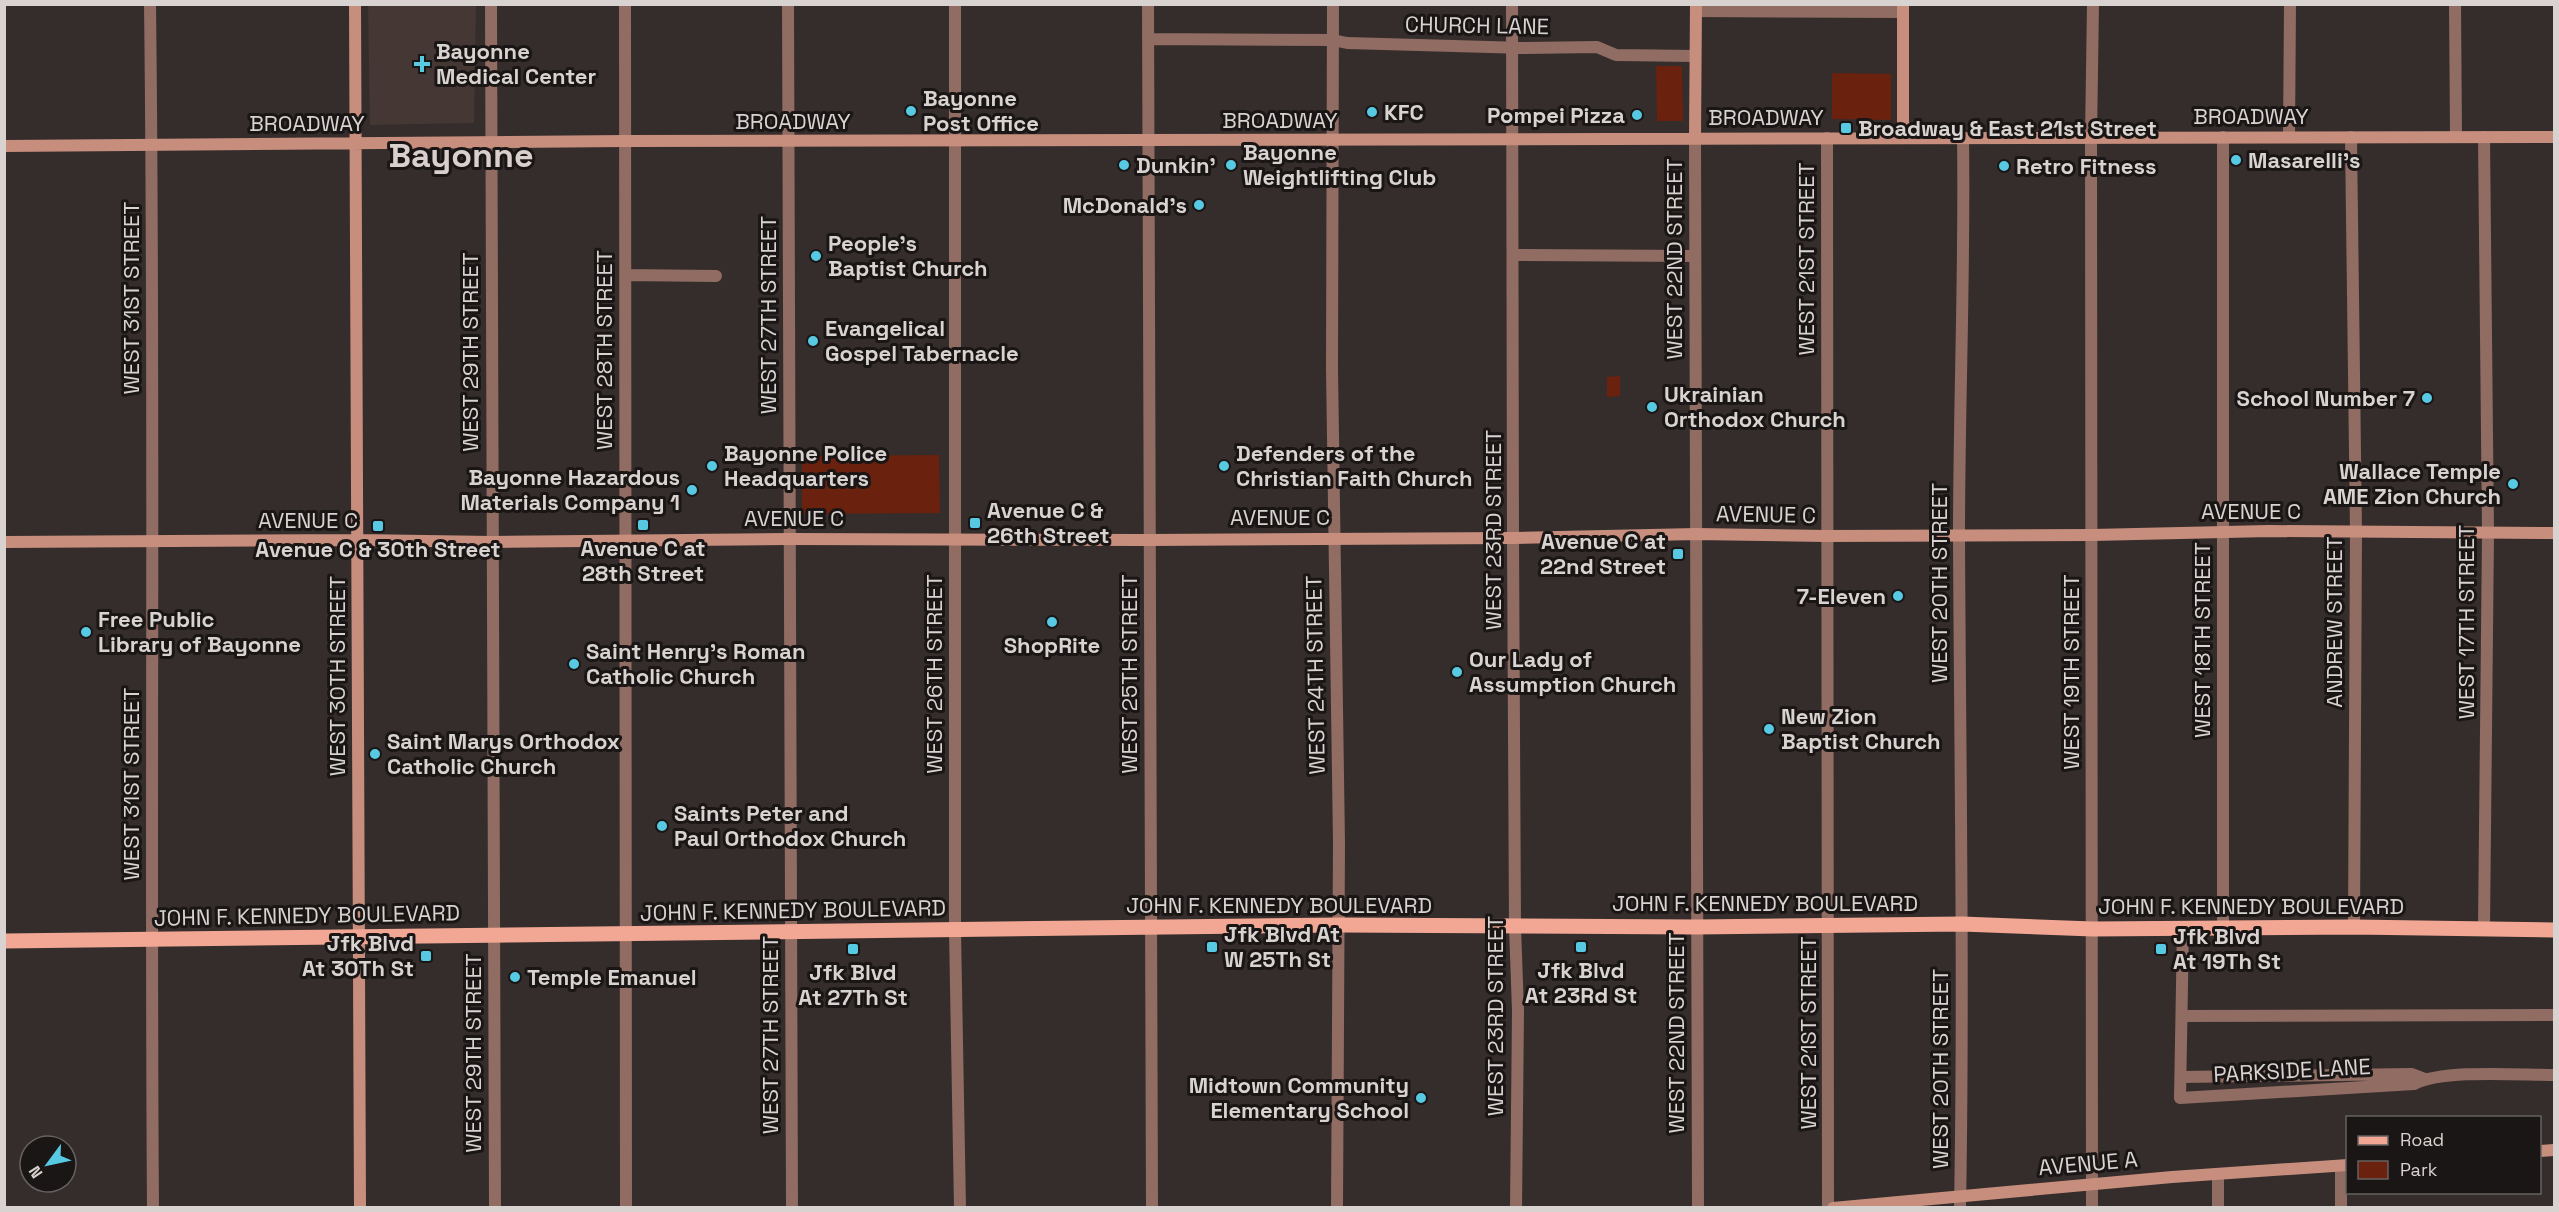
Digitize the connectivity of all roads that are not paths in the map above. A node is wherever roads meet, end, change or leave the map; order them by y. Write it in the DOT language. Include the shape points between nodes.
graph roads {
  1 [pos="150,4"];
  2 [pos="355,4"];
  3 [pos="491,4"];
  4 [pos="625,4"];
  5 [pos="788,4"];
  6 [pos="955,4"];
  7 [pos="1148,4"];
  8 [pos="1333,4"];
  9 [pos="1512,4"];
  10 [pos="2093,4"];
  11 [pos="2290,4"];
  12 [pos="2455,4"];
  13 [pos="1696,8"];
  14 [pos="1903,8"];
  15 [pos="1148,39"];
  16 [pos="1333,40"];
  17 [pos="1512,46"];
  18 [pos="1695,56"];
  19 [pos="2289,136"];
  20 [pos="2351,136"];
  21 [pos="2456,136"];
  22 [pos="2091,137"];
  23 [pos="2223,137"];
  24 [pos="2484,137"];
  25 [pos="2554,137"];
  26 [pos="1695,138"];
  27 [pos="1827,138"];
  28 [pos="1910,138"];
  29 [pos="1963,138"];
  30 [pos="1512,140"];
  31 [pos="625,141"];
  32 [pos="954,141"];
  33 [pos="1148,141"];
  34 [pos="1333,141"];
  35 [pos="490,143"];
  36 [pos="788,143"];
  37 [pos="356,144"];
  38 [pos="152,145"];
  39 [pos="4,146"];
  40 [pos="1513,255"];
  41 [pos="1694,256"];
  42 [pos="626,275"];
  43 [pos="716,276"];
  44 [pos="2223,531"];
  45 [pos="2356,532"];
  46 [pos="2488,533"];
  47 [pos="2554,533"];
  48 [pos="1696,534"];
  49 [pos="2092,535"];
  50 [pos="1826,536"];
  51 [pos="1959,536"];
  52 [pos="790,538"];
  53 [pos="1334,538"];
  54 [pos="1513,538"];
  55 [pos="955,539"];
  56 [pos="358,540"];
  57 [pos="625,540"];
  58 [pos="1149,540"];
  59 [pos="153,541"];
  60 [pos="4,542"];
  61 [pos="492,542"];
  62 [pos="1962,924"];
  63 [pos="1339,925"];
  64 [pos="1515,927"];
  65 [pos="1696,927"];
  66 [pos="1829,927"];
  67 [pos="2354,927"];
  68 [pos="1151,928"];
  69 [pos="2183,928"];
  70 [pos="2223,928"];
  71 [pos="2484,928"];
  72 [pos="2093,929"];
  73 [pos="2554,930"];
  74 [pos="956,931"];
  75 [pos="790,932"];
  76 [pos="626,934"];
  77 [pos="493,935"];
  78 [pos="360,937"];
  79 [pos="151,940"];
  80 [pos="4,941"];
  81 [pos="2554,1015"];
  82 [pos="2182,1016"];
  83 [pos="2554,1075"];
  84 [pos="2182,1077"];
  85 [pos="2426,1079"];
  86 [pos="2344,1165"];
  87 [pos="2218,1175"];
  88 [pos="2092,1185"];
  89 [pos="1960,1201"];
  90 [pos="153,1208"];
  91 [pos="360,1208"];
  92 [pos="495,1208"];
  93 [pos="626,1208"];
  94 [pos="792,1208"];
  95 [pos="960,1208"];
  96 [pos="1152,1208"];
  97 [pos="1337,1208"];
  98 [pos="1516,1208"];
  99 [pos="1698,1208"];
  100 [pos="1828,1208"];
  101 [pos="1833,1208"];
  102 [pos="2092,1208"];
  103 [pos="2218,1208"];
  104 [pos="2341,1208"];
  1 -- 38 [label="street, WEST 31ST STREET"];
  2 -- 37 [label="street, WEST 30TH STREET"];
  3 -- 35 [label="street, WEST 29TH STREET"];
  4 -- 31 [label="street, WEST 28TH STREET"];
  5 -- 36 [label="street, WEST 27TH STREET"];
  6 -- 32 [label="street, WEST 26TH STREET"];
  7 -- 15 [label="street, WEST 25TH STREET"];
  8 -- 16 [label="street, WEST 24TH STREET"];
  9 -- 17 [label="street, WEST 23RD STREET"];
  10 -- 22 [label="street, WEST 19TH STREET"];
  11 -- 19 [label="street"];
  12 -- 21 [label="street"];
  13 -- 14 [label="street"];
  13 -- 18 [label="street"];
  14 -- 28 [label="street" via="1902,123"];
  15 -- 16 [label="street, CHURCH LANE"];
  15 -- 33 [label="street, WEST 25TH STREET"];
  16 -- 17 [label="street, CHURCH LANE"];
  16 -- 34 [label="street, WEST 24TH STREET"];
  17 -- 18 [label="street, CHURCH LANE" via="1597,47 1616,55"];
  17 -- 30 [label="street, WEST 23RD STREET"];
  18 -- 26 [label="street"];
  19 -- 20 [label="street, BROADWAY"];
  19 -- 23 [label="street, BROADWAY"];
  20 -- 21 [label="street, BROADWAY"];
  20 -- 45 [label="street, ANDREW STREET"];
  21 -- 24 [label="street, BROADWAY"];
  22 -- 23 [label="street, BROADWAY"];
  22 -- 29 [label="street, BROADWAY"];
  22 -- 49 [label="street, WEST 19TH STREET"];
  23 -- 44 [label="street, WEST 18TH STREET"];
  24 -- 25 [label="street, BROADWAY"];
  24 -- 46 [label="street, WEST 17TH STREET"];
  26 -- 27 [label="street, BROADWAY"];
  26 -- 30 [label="street, BROADWAY"];
  26 -- 41 [label="street, WEST 22ND STREET"];
  27 -- 28 [label="street, BROADWAY"];
  27 -- 50 [label="street, WEST 21ST STREET"];
  28 -- 29 [label="street, BROADWAY"];
  29 -- 51 [label="street, WEST 20TH STREET"];
  30 -- 34 [label="street, BROADWAY"];
  30 -- 40 [label="street, WEST 23RD STREET"];
  31 -- 35 [label="street, BROADWAY"];
  31 -- 36 [label="street, BROADWAY"];
  31 -- 42 [label="street, WEST 28TH STREET"];
  32 -- 33 [label="street, BROADWAY"];
  32 -- 36 [label="street, BROADWAY"];
  32 -- 55 [label="street, WEST 26TH STREET"];
  33 -- 34 [label="street, BROADWAY"];
  33 -- 58 [label="street, WEST 25TH STREET"];
  34 -- 53 [label="street, WEST 24TH STREET"];
  35 -- 37 [label="street, BROADWAY"];
  35 -- 61 [label="street, WEST 29TH STREET"];
  36 -- 52 [label="street, WEST 27TH STREET"];
  37 -- 38 [label="street, BROADWAY"];
  37 -- 56 [label="street, WEST 30TH STREET"];
  38 -- 39 [label="street, BROADWAY"];
  38 -- 59 [label="street, WEST 31ST STREET"];
  40 -- 41 [label="street"];
  40 -- 54 [label="street, WEST 23RD STREET"];
  41 -- 48 [label="street, WEST 22ND STREET"];
  42 -- 43 [label="street"];
  42 -- 57 [label="street, WEST 28TH STREET"];
  44 -- 45 [label="street, AVENUE C"];
  44 -- 49 [label="street, AVENUE C"];
  44 -- 70 [label="street, WEST 18TH STREET"];
  45 -- 46 [label="street, AVENUE C"];
  45 -- 67 [label="street, ANDREW STREET"];
  46 -- 47 [label="street, AVENUE C"];
  46 -- 71 [label="street, WEST 17TH STREET"];
  48 -- 50 [label="street, AVENUE C"];
  48 -- 54 [label="street, AVENUE C"];
  48 -- 65 [label="street, WEST 22ND STREET"];
  49 -- 51 [label="street, AVENUE C"];
  49 -- 72 [label="street, WEST 19TH STREET"];
  50 -- 51 [label="street, AVENUE C"];
  50 -- 66 [label="street, WEST 21ST STREET"];
  51 -- 62 [label="street, WEST 20TH STREET"];
  52 -- 55 [label="street, AVENUE C"];
  52 -- 57 [label="street, AVENUE C"];
  52 -- 75 [label="street, WEST 27TH STREET"];
  53 -- 54 [label="street, AVENUE C"];
  53 -- 58 [label="street, AVENUE C"];
  53 -- 63 [label="street, WEST 24TH STREET"];
  54 -- 64 [label="street, WEST 23RD STREET"];
  55 -- 58 [label="street, AVENUE C"];
  55 -- 74 [label="street, WEST 26TH STREET"];
  56 -- 59 [label="street, AVENUE C"];
  56 -- 61 [label="street, AVENUE C"];
  56 -- 78 [label="street, WEST 30TH STREET"];
  57 -- 61 [label="street, AVENUE C"];
  57 -- 76 [label="street, WEST 28TH STREET"];
  58 -- 68 [label="street, WEST 25TH STREET"];
  59 -- 60 [label="street, AVENUE C"];
  59 -- 79 [label="street, WEST 31ST STREET"];
  61 -- 77 [label="street, WEST 29TH STREET"];
  62 -- 66 [label="main road, JOHN F. KENNEDY BOULEVARD"];
  62 -- 72 [label="main road, JOHN F. KENNEDY BOULEVARD"];
  62 -- 89 [label="street, WEST 20TH STREET"];
  63 -- 64 [label="main road, JOHN F. KENNEDY BOULEVARD"];
  63 -- 68 [label="main road, JOHN F. KENNEDY BOULEVARD"];
  63 -- 97 [label="street, WEST 24TH STREET"];
  64 -- 65 [label="main road, JOHN F. KENNEDY BOULEVARD"];
  64 -- 98 [label="street, WEST 23RD STREET"];
  65 -- 66 [label="main road, JOHN F. KENNEDY BOULEVARD"];
  65 -- 99 [label="street, WEST 22ND STREET"];
  66 -- 100 [label="street, WEST 21ST STREET"];
  67 -- 70 [label="main road, JOHN F. KENNEDY BOULEVARD"];
  67 -- 71 [label="main road, JOHN F. KENNEDY BOULEVARD"];
  68 -- 74 [label="main road, JOHN F. KENNEDY BOULEVARD"];
  68 -- 96 [label="street, WEST 25TH STREET"];
  69 -- 70 [label="main road, JOHN F. KENNEDY BOULEVARD"];
  69 -- 72 [label="main road, JOHN F. KENNEDY BOULEVARD"];
  69 -- 82 [label="street, PARKSIDE LANE"];
  71 -- 73 [label="main road, JOHN F. KENNEDY BOULEVARD"];
  72 -- 88 [label="street, WEST 19TH STREET"];
  74 -- 75 [label="main road, JOHN F. KENNEDY BOULEVARD"];
  74 -- 95 [label="street, WEST 26TH STREET"];
  75 -- 76 [label="main road, JOHN F. KENNEDY BOULEVARD"];
  75 -- 94 [label="street, WEST 27TH STREET"];
  76 -- 77 [label="main road, JOHN F. KENNEDY BOULEVARD"];
  76 -- 93 [label="street, WEST 28TH STREET"];
  77 -- 78 [label="main road, JOHN F. KENNEDY BOULEVARD"];
  77 -- 92 [label="street, WEST 29TH STREET"];
  78 -- 79 [label="main road, JOHN F. KENNEDY BOULEVARD"];
  78 -- 91 [label="street, WEST 30TH STREET"];
  79 -- 80 [label="main road, JOHN F. KENNEDY BOULEVARD"];
  79 -- 90 [label="street, WEST 31ST STREET"];
  81 -- 82 [label="street"];
  82 -- 84 [label="street, PARKSIDE LANE"];
  83 -- 85 [label="street, PARKSIDE LANE"];
  84 -- 85 [label="street, PARKSIDE LANE" via="2412,1074"];
  84 -- 85 [label="street, PARKSIDE LANE" via="2180,1098 2414,1084"];
  86 -- 87 [label="street, AVENUE A"];
  86 -- 104 [label="street"];
  87 -- 88 [label="street, AVENUE A"];
  87 -- 103 [label="street"];
  88 -- 89 [label="street, AVENUE A"];
  88 -- 102 [label="street, WEST 19TH STREET"];
  89 -- 101 [label="street, AVENUE A"];
}
